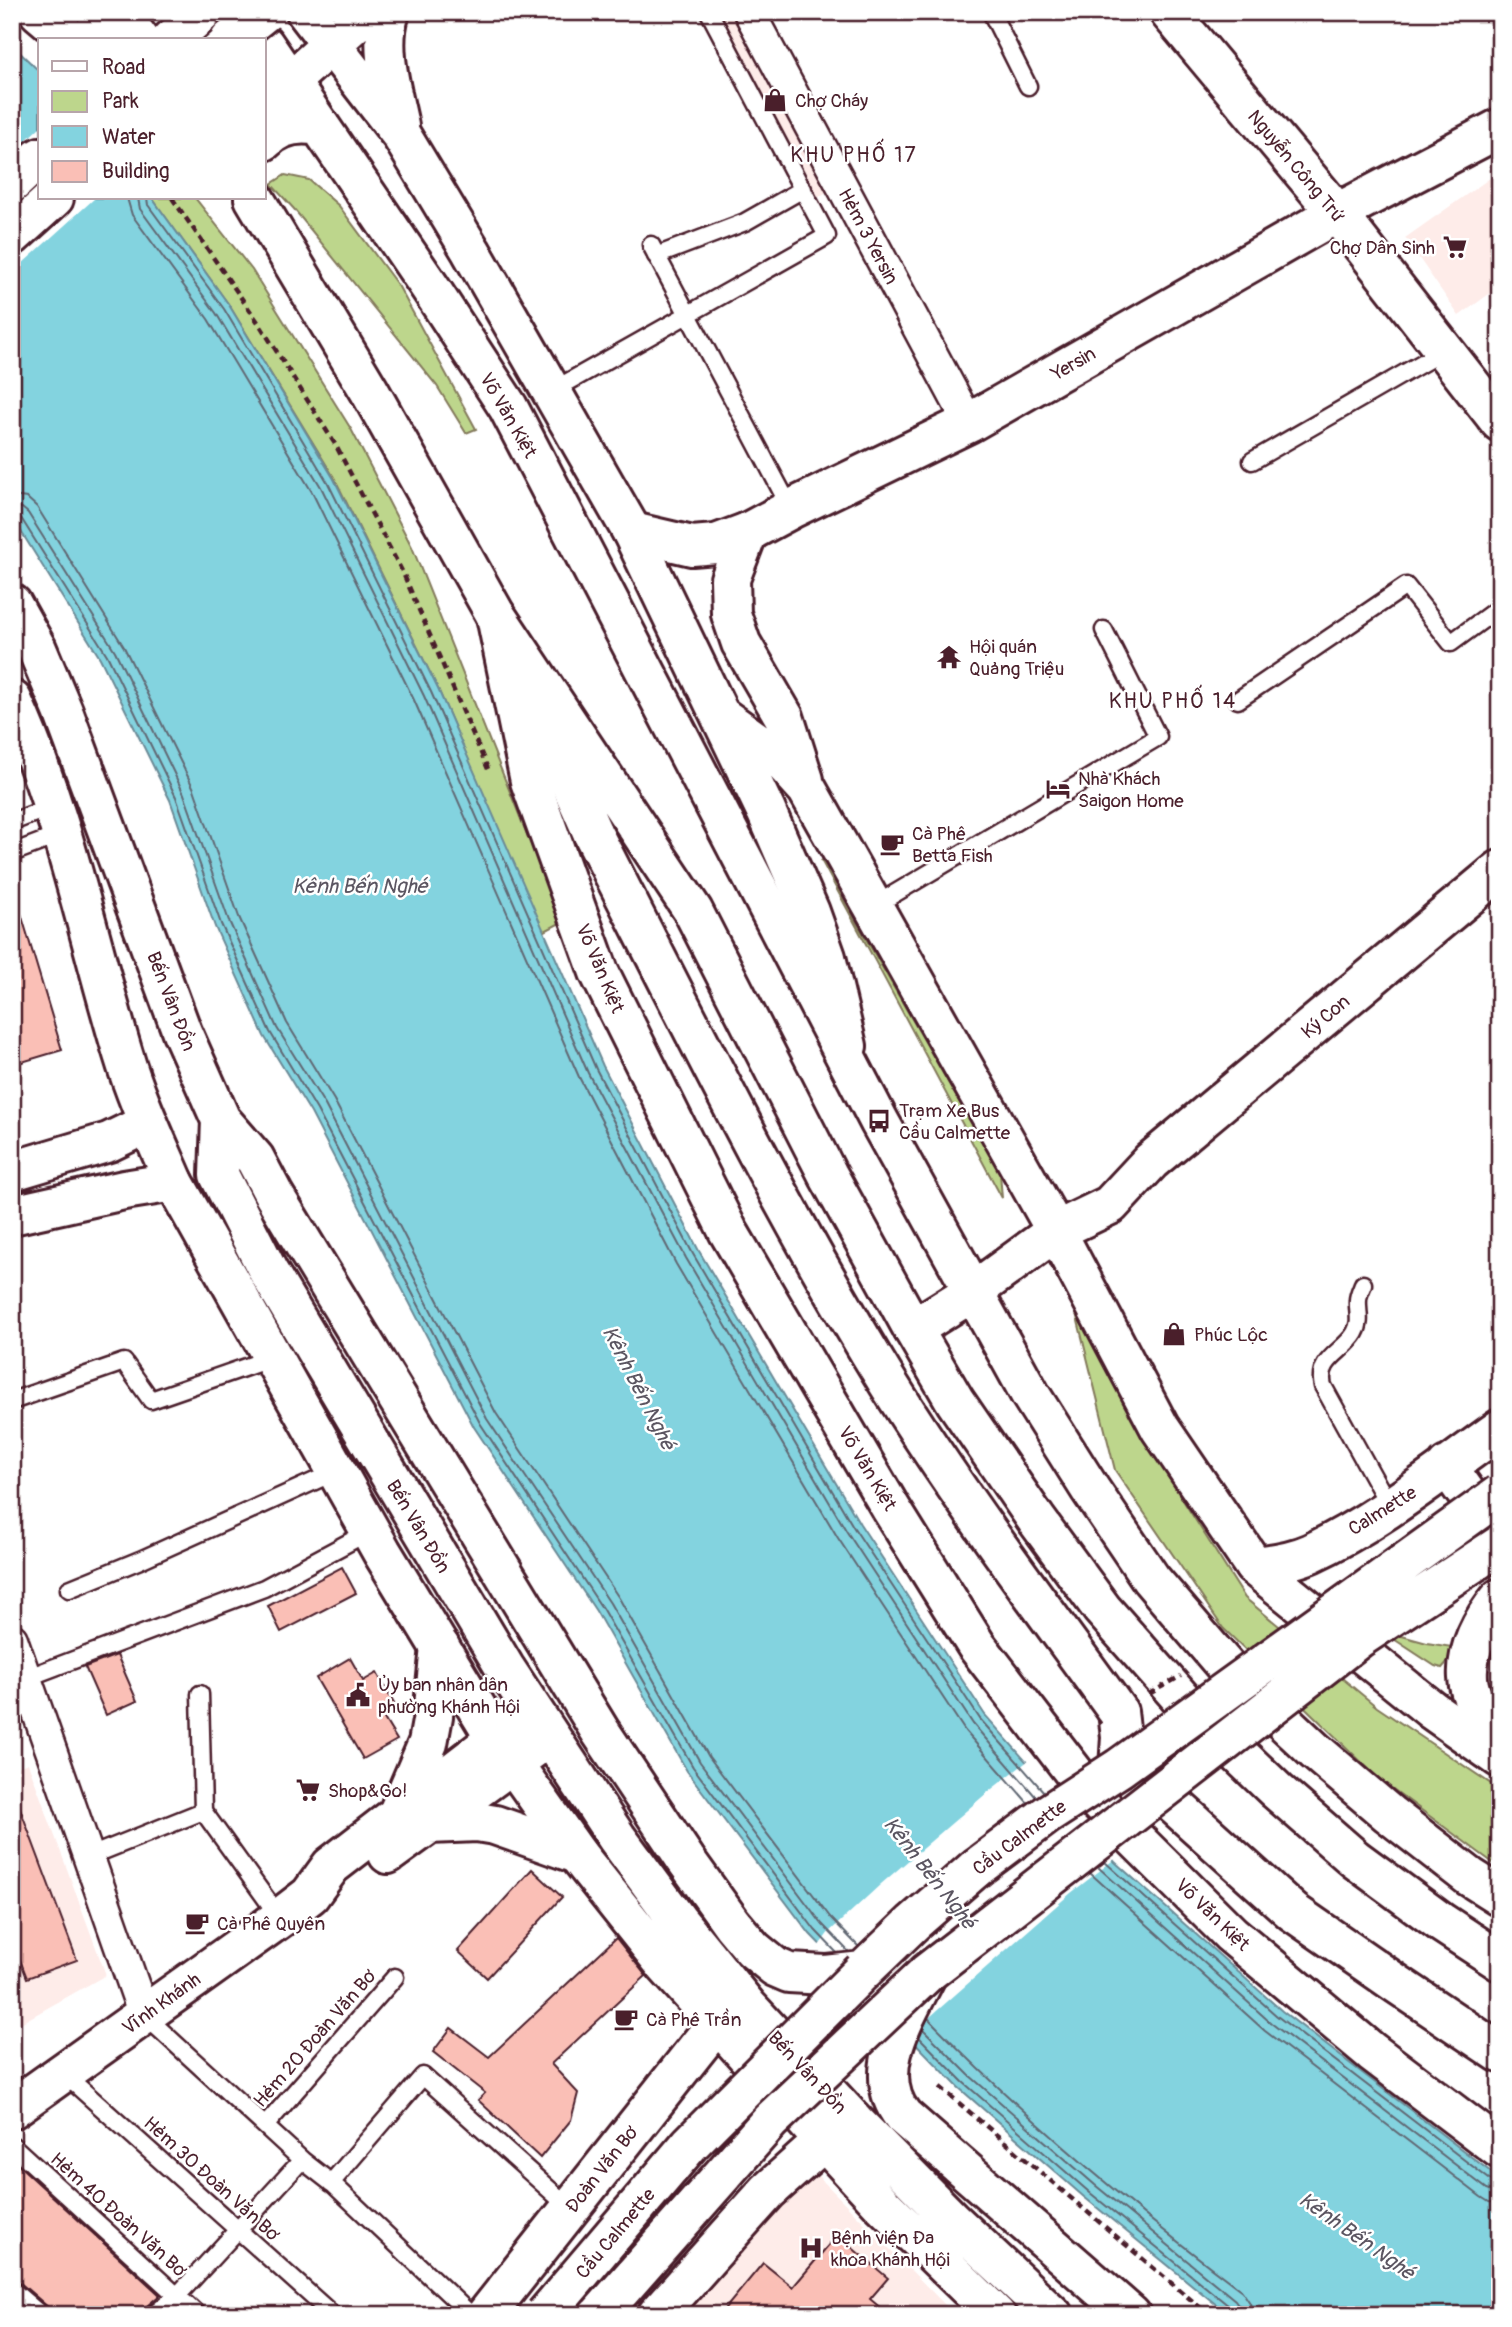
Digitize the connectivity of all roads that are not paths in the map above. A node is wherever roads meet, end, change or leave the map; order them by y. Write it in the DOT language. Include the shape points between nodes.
graph roads {
  1 [pos="39,12"];
  2 [pos="119,12"];
  3 [pos="202,12"];
  4 [pos="240,12"];
  5 [pos="265,12"];
  6 [pos="306,12"];
  7 [pos="367,12"];
  8 [pos="390,12"];
  9 [pos="709,12"];
  10 [pos="749,12"];
  11 [pos="991,12"];
  12 [pos="1169,12"];
  13 [pos="70,38"];
  14 [pos="87,38"];
  15 [pos="138,38"];
  16 [pos="173,38"];
  17 [pos="232,38"];
  18 [pos="260,38"];
  19 [pos="332,44"];
  20 [pos="266,53"];
  21 [pos="1028,86"];
  22 [pos="277,94"];
  23 [pos="318,126"];
  24 [pos="1500,128"];
  25 [pos="401,135"];
  26 [pos="266,140"];
  27 [pos="38,159"];
  28 [pos="12,183"];
  29 [pos="803,189"];
  30 [pos="52,200"];
  31 [pos="255,200"];
  32 [pos="1337,213"];
  33 [pos="12,236"];
  34 [pos="686,315"];
  35 [pos="1443,351"];
  36 [pos="552,391"];
  37 [pos="1500,422"];
  38 [pos="969,423"];
  39 [pos="1252,461"];
  40 [pos="790,509"];
  41 [pos="632,532"];
  42 [pos="748,532"];
  43 [pos="12,604"];
  44 [pos="1500,607"];
  45 [pos="495,614"];
  46 [pos="1104,630"];
  47 [pos="12,700"];
  48 [pos="1238,700"];
  49 [pos="721,716"];
  50 [pos="21,739"];
  51 [pos="807,789"];
  52 [pos="58,820"];
  53 [pos="12,822"];
  54 [pos="12,853"];
  55 [pos="1500,870"];
  56 [pos="872,907"];
  57 [pos="853,1069"];
  58 [pos="221,1120"];
  59 [pos="148,1123"];
  60 [pos="94,1146"];
  61 [pos="12,1171"];
  62 [pos="174,1182"];
  63 [pos="107,1194"];
  64 [pos="12,1215"];
  65 [pos="1056,1231"];
  66 [pos="1363,1284"];
  67 [pos="974,1291"];
  68 [pos="913,1329"];
  69 [pos="272,1358"];
  70 [pos="12,1401"];
  71 [pos="1500,1429"];
  72 [pos="1447,1466"];
  73 [pos="337,1471"];
  74 [pos="1500,1494"];
  75 [pos="1390,1507"];
  76 [pos="370,1531"];
  77 [pos="1500,1543"];
  78 [pos="1254,1566"];
  79 [pos="69,1589"];
  80 [pos="1500,1598"];
  81 [pos="12,1639"];
  82 [pos="440,1647"];
  83 [pos="26,1678"];
  84 [pos="200,1694"];
  85 [pos="541,1724"];
  86 [pos="1500,1741"];
  87 [pos="504,1751"];
  88 [pos="1500,1758"];
  89 [pos="1119,1768"];
  90 [pos="1161,1793"];
  91 [pos="203,1811"];
  92 [pos="413,1820"];
  93 [pos="577,1854"];
  94 [pos="88,1857"];
  95 [pos="1500,1896"];
  96 [pos="295,1906"];
  97 [pos="1500,1961"];
  98 [pos="863,1971"];
  99 [pos="927,1973"];
  100 [pos="395,1977"];
  101 [pos="1500,1990"];
  102 [pos="144,2015"];
  103 [pos="717,2023"];
  104 [pos="1500,2053"];
  105 [pos="63,2073"];
  106 [pos="12,2109"];
  107 [pos="265,2126"];
  108 [pos="824,2141"];
  109 [pos="12,2145"];
  110 [pos="1500,2149"];
  111 [pos="302,2160"];
  112 [pos="331,2183"];
  113 [pos="570,2208"];
  114 [pos="239,2231"];
  115 [pos="12,2290"];
  116 [pos="177,2296"];
  117 [pos="41,2315"];
  118 [pos="153,2315"];
  119 [pos="198,2315"];
  120 [pos="333,2315"];
  121 [pos="471,2315"];
  122 [pos="486,2315"];
  123 [pos="545,2315"];
  124 [pos="599,2315"];
  125 [pos="657,2315"];
  126 [pos="996,2315"];
  127 [pos="1053,2315"];
  128 [pos="1131,2315"];
  1 -- 13 [label="main road"];
  2 -- 14 [label="main road"];
  2 -- 15 [label="main road"];
  3 -- 16 [label="main road"];
  4 -- 18 [label="main road, Võ Văn Kiệt"];
  5 -- 17 [label="main road, bridge"];
  6 -- 19 [label="main road, Võ Văn Kiệt"];
  7 -- 19 [label="main road"];
  8 -- 25 [label="main road" via="387,66"];
  9 -- 29 [label="lane"];
  10 -- 38 [label="street, Hẻm 3 Yersin"];
  11 -- 21 [label="lane"];
  12 -- 32 [label="main road, Nguyễn Công Trứ"];
  19 -- 22 [label="main road"];
  19 -- 25 [label="main road, Võ Văn Kiệt"];
  20 -- 22 [label="main road, Võ Văn Kiệt"];
  22 -- 23 [label="main road, Võ Văn Kiệt"];
  23 -- 26 [label="main road" via="284,128"];
  23 -- 57 [label="main road, Võ Văn Kiệt" via="508,407"];
  24 -- 32 [label="main road, Yersin"];
  25 -- 36 [label="main road, Võ Văn Kiệt"];
  27 -- 28 [label="main road"];
  29 -- 34 [label="lane" via="827,236"];
  29 -- 34 [label="lane" via="745,222 653,251"];
  30 -- 33 [label="main road"];
  31 -- 45 [label="main road, Võ Văn Kiệt"];
  32 -- 35 [label="main road, Nguyễn Công Trứ"];
  32 -- 38 [label="main road, Yersin"];
  34 -- 36 [label="lane"];
  34 -- 40 [label="lane"];
  35 -- 37 [label="main road, Nguyễn Công Trứ"];
  35 -- 39 [label="lane"];
  36 -- 41 [label="main road, Võ Văn Kiệt"];
  38 -- 40 [label="main road, Yersin"];
  40 -- 42 [label="main road, Yersin"];
  41 -- 42 [label="main road, Yersin" via="692,546 716,544"];
  41 -- 49 [label="main road, Võ Văn Kiệt"];
  42 -- 51 [label="main road" via="730,579 731,614 741,643 784,717"];
  43 -- 58 [label="main road, Bến Vân Đồn" via="63,711 182,1032"];
  44 -- 48 [label="lane" via="1451,643 1406,586"];
  45 -- 68 [label="main road, Võ Văn Kiệt" via="693,911"];
  45 -- 89 [label="main road, bridge" via="593,834 770,1178 888,1384 1118,1712"];
  45 -- 110 [label="main road, Võ Văn Kiệt" via="530,781 598,972 728,1231 976,1645 1093,1797 1231,1934 1372,2052"];
  46 -- 56 [label="lane" via="1158,737"];
  47 -- 50 [label="main road, Bến Vân Đồn"];
  49 -- 51 [label="main road, Võ Văn Kiệt" via="778,757"];
  49 -- 57 [label="main road, Võ Văn Kiệt" via="818,934"];
  50 -- 52 [label="main road, Bến Vân Đồn"];
  51 -- 56 [label="main road, Võ Văn Kiệt"];
  52 -- 53 [label="lane"];
  52 -- 54 [label="lane"];
  52 -- 59 [label="main road, Bến Vân Đồn" via="124,1057"];
  55 -- 65 [label="main road, Ký Con" via="1151,1161 1098,1182"];
  56 -- 65 [label="main road, Võ Văn Kiệt"];
  57 -- 67 [label="main road, Võ Văn Kiệt"];
  58 -- 85 [label="main road, Bến Vân Đồn" via="219,1175 268,1271"];
  58 -- 98 [label="main road" via="255,1159 600,1731 732,1924 753,1949 789,1973"];
  59 -- 60 [label="main road"];
  59 -- 62 [label="main road, Bến Vân Đồn"];
  60 -- 61 [label="main road"];
  60 -- 63 [label="main road"];
  62 -- 63 [label="main road"];
  62 -- 69 [label="main road, Bến Vân Đồn"];
  63 -- 64 [label="main road"];
  65 -- 67 [label="main road, Ký Con"];
  65 -- 78 [label="main road, Võ Văn Kiệt" via="1160,1428"];
  66 -- 75 [label="lane" via="1354,1335 1320,1375"];
  67 -- 68 [label="main road, Ký Con"];
  67 -- 95 [label="main road, Võ Văn Kiệt" via="1030,1394 1090,1489 1152,1579 1227,1668 1389,1814"];
  68 -- 97 [label="main road, Võ Văn Kiệt" via="955,1401 1036,1519 1102,1609 1187,1704 1355,1859"];
  68 -- 101 [label="main road, Võ Văn Kiệt" via="931,1405 1046,1574 1163,1714 1346,1879"];
  69 -- 70 [label="lane" via="151,1400 124,1362"];
  69 -- 73 [label="main road, Bến Vân Đồn"];
  71 -- 72 [label="main road, Calmette"];
  72 -- 75 [label="main road, Calmette"];
  72 -- 77 [label="main road"];
  73 -- 76 [label="main road, Bến Vân Đồn"];
  73 -- 79 [label="lane"];
  74 -- 89 [label="main road, Cầu Calmette, bridge"];
  75 -- 78 [label="main road, Calmette" via="1310,1553"];
  76 -- 82 [label="main road, Bến Vân Đồn"];
  76 -- 83 [label="lane" via="264,1588"];
  77 -- 90 [label="main road, Cầu Calmette, bridge" via="1359,1639"];
  78 -- 88 [label="main road, Võ Văn Kiệt" via="1432,1710"];
  80 -- 86 [label="main road" via="1472,1645 1468,1678 1483,1716"];
  81 -- 83 [label="street"];
  82 -- 87 [label="main road, Bến Vân Đồn"];
  82 -- 92 [label="main road" via="433,1716"];
  83 -- 94 [label="street"];
  84 -- 91 [label="lane"];
  85 -- 87 [label="main road, Vĩnh Khánh"];
  85 -- 127 [label="main road, Bến Vân Đồn" via="617,1838 748,2007 951,2219"];
  87 -- 92 [label="main road, Vĩnh Khánh"];
  87 -- 93 [label="main road, Bến Vân Đồn"];
  89 -- 98 [label="main road, Cầu Calmette, bridge" via="976,1868"];
  90 -- 99 [label="main road, Cầu Calmette, bridge"];
  90 -- 104 [label="main road" via="1293,1912"];
  91 -- 94 [label="lane"];
  91 -- 96 [label="lane"];
  92 -- 93 [label="main road" via="495,1825"];
  92 -- 96 [label="main road, Vĩnh Khánh" via="344,1886"];
  93 -- 103 [label="main road, Bến Vân Đồn"];
  94 -- 102 [label="street"];
  96 -- 102 [label="main road, Vĩnh Khánh"];
  98 -- 123 [label="main road, Cầu Calmette, bridge" via="690,2144"];
  99 -- 124 [label="main road, Cầu Calmette, bridge" via="770,2121"];
  99 -- 128 [label="main road" via="891,2054 889,2080 894,2105"];
  100 -- 107 [label="lane, Hẻm 20 Đoàn Văn Bơ"];
  102 -- 105 [label="main road, Vĩnh Khánh"];
  102 -- 107 [label="lane, Hẻm 20 Đoàn Văn Bơ"];
  103 -- 108 [label="main road, Bến Vân Đồn"];
  103 -- 113 [label="main road, Đoàn Văn Bơ"];
  105 -- 106 [label="main road, Vĩnh Khánh"];
  105 -- 114 [label="lane, Hẻm 30 Đoàn Văn Bơ"];
  107 -- 111 [label="lane, Hẻm 20 Đoàn Văn Bơ"];
  108 -- 125 [label="main road" via="768,2191"];
  108 -- 126 [label="main road, Bến Vân Đồn"];
  109 -- 116 [label="lane, Hẻm 40 Đoàn Văn Bơ"];
  111 -- 112 [label="lane, Hẻm 20 Đoàn Văn Bơ"];
  111 -- 114 [label="lane"];
  112 -- 113 [label="lane" via="423,2076"];
  112 -- 121 [label="lane, Hẻm 20 Đoàn Văn Bơ"];
  113 -- 122 [label="main road, Đoàn Văn Bơ"];
  114 -- 116 [label="lane"];
  114 -- 120 [label="lane, Hẻm 30 Đoàn Văn Bơ"];
  115 -- 117 [label="lane"];
  116 -- 118 [label="lane"];
  116 -- 119 [label="lane, Hẻm 40 Đoàn Văn Bơ"];
}
